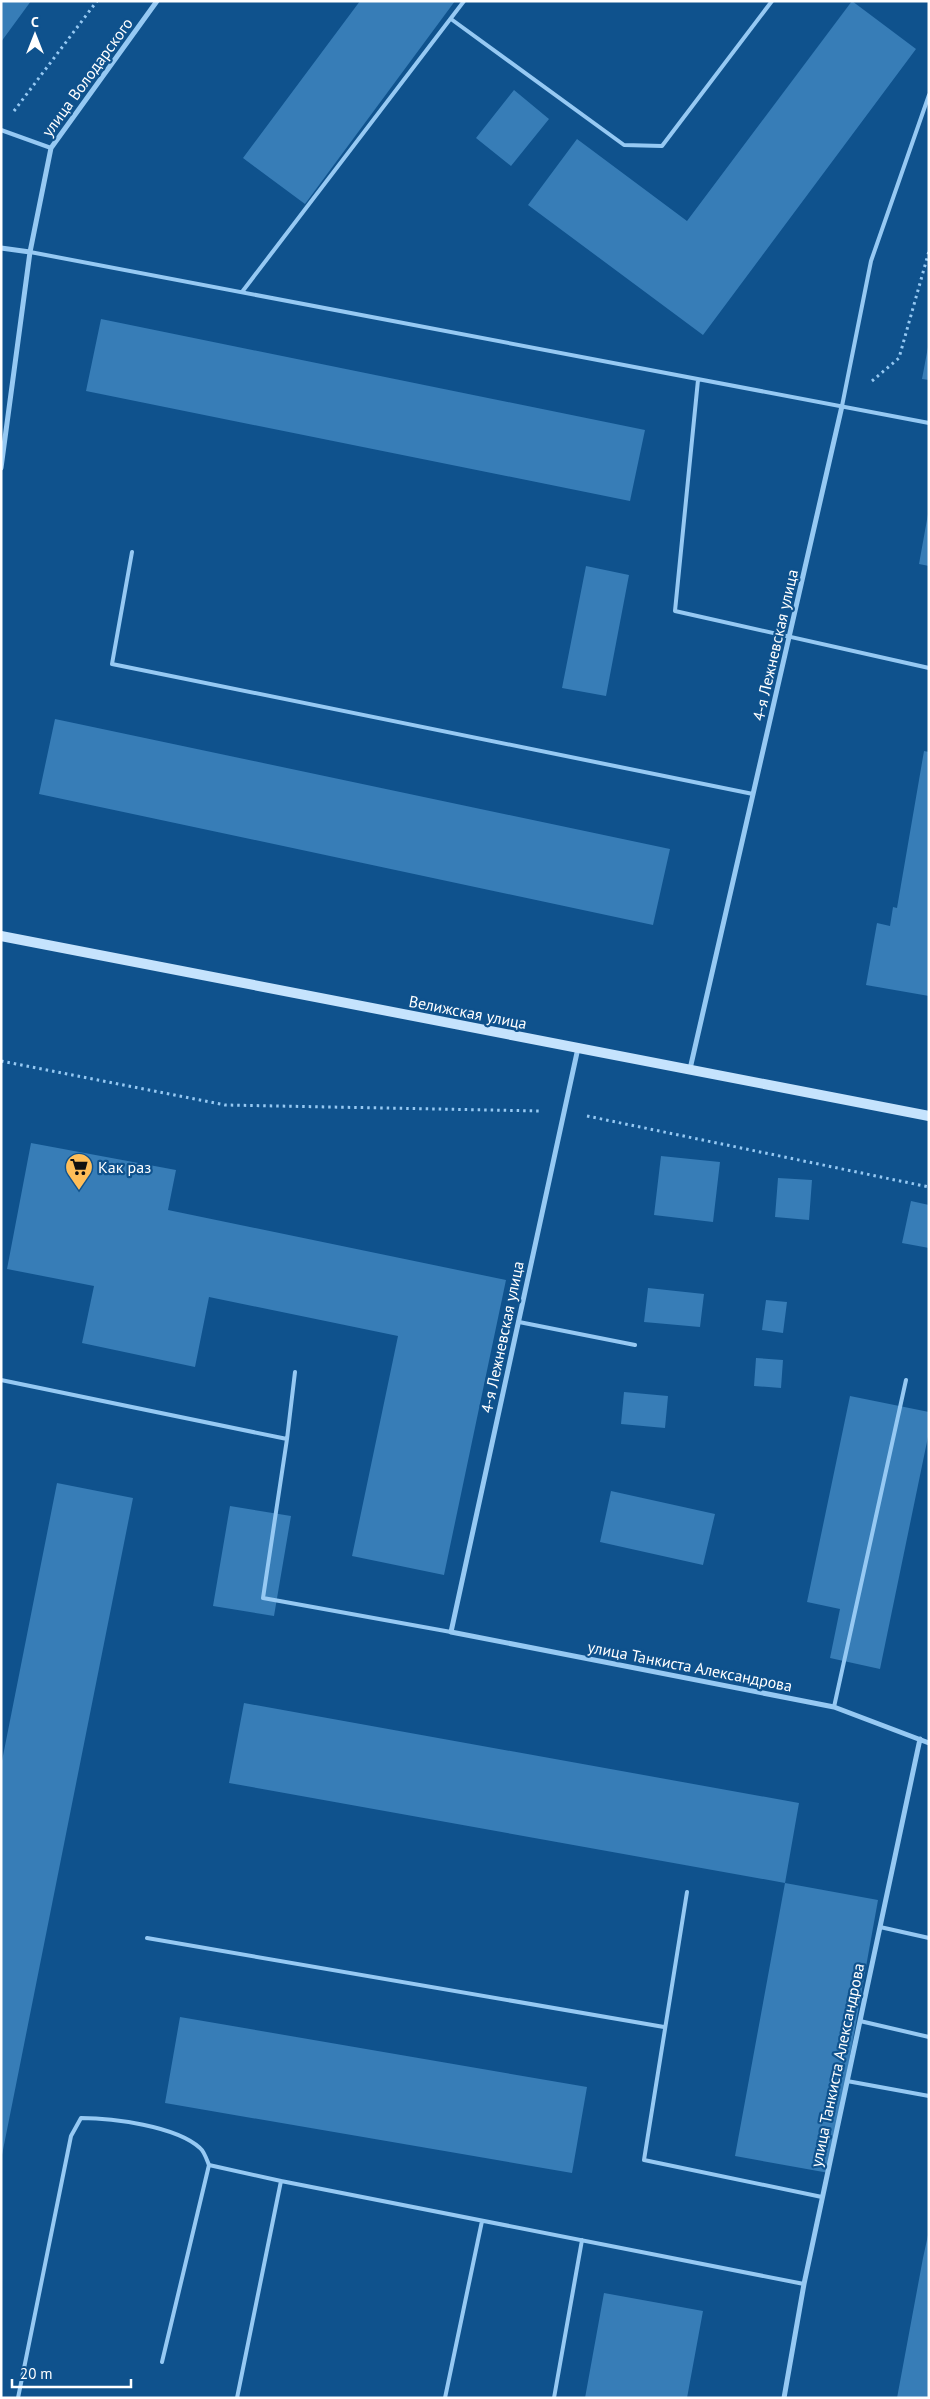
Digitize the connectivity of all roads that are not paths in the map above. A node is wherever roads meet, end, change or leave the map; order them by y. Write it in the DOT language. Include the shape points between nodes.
graph roads {
  1 [pos="156,1"];
  2 [pos="464,1"];
  3 [pos="772,1"];
  4 [pos="451,18"];
  5 [pos="929,95"];
  6 [pos="1,130"];
  7 [pos="51,148"];
  8 [pos="1,248"];
  9 [pos="30,252"];
  10 [pos="242,292"];
  11 [pos="698,380"];
  12 [pos="842,406"];
  13 [pos="929,423"];
  14 [pos="1,468"];
  15 [pos="132,552"];
  16 [pos="789,637"];
  17 [pos="929,668"];
  18 [pos="753,794"];
  19 [pos="1,936"];
  20 [pos="578,1048"];
  21 [pos="690,1070"];
  22 [pos="929,1116"];
  23 [pos="519,1322"];
  24 [pos="635,1345"];
  25 [pos="295,1372"];
  26 [pos="1,1380"];
  27 [pos="906,1380"];
  28 [pos="287,1440"];
  29 [pos="451,1632"];
  30 [pos="834,1707"];
  31 [pos="920,1739"];
  32 [pos="929,1743"];
  33 [pos="687,1892"];
  34 [pos="880,1928"];
  35 [pos="147,1938"];
  36 [pos="929,1938"];
  37 [pos="860,2021"];
  38 [pos="664,2027"];
  39 [pos="929,2036"];
  40 [pos="847,2081"];
  41 [pos="929,2096"];
  42 [pos="209,2165"];
  43 [pos="281,2181"];
  44 [pos="822,2197"];
  45 [pos="482,2220"];
  46 [pos="582,2240"];
  47 [pos="804,2284"];
  48 [pos="162,2362"];
  49 [pos="18,2398"];
  50 [pos="237,2398"];
  51 [pos="445,2398"];
  52 [pos="554,2398"];
  53 [pos="784,2398"];
  1 -- 7 [label="street, улица Володарского"];
  2 -- 4 [label="lane"];
  3 -- 4 [label="lane" via="662,146 624,144"];
  4 -- 10 [label="lane"];
  5 -- 12 [label="lane" via="871,260"];
  6 -- 7 [label="lane"];
  7 -- 9 [label="street, улица Володарского"];
  8 -- 9 [label="street"];
  9 -- 10 [label="lane"];
  9 -- 14 [label="street, улица Володарского"];
  10 -- 11 [label="lane"];
  11 -- 12 [label="lane"];
  11 -- 16 [label="lane" via="675,611"];
  12 -- 13 [label="lane"];
  12 -- 16 [label="street, 4-я Лежневская улица"];
  15 -- 18 [label="lane" via="112,664"];
  16 -- 17 [label="lane"];
  16 -- 18 [label="street, 4-я Лежневская улица"];
  18 -- 21 [label="street, 4-я Лежневская улица"];
  19 -- 20 [label="main road, Велижская улица"];
  20 -- 21 [label="main road, Велижская улица"];
  20 -- 23 [label="street, 4-я Лежневская улица"];
  21 -- 22 [label="main road, Велижская улица"];
  23 -- 24 [label="lane"];
  23 -- 29 [label="street, 4-я Лежневская улица"];
  25 -- 28 [label="lane"];
  26 -- 28 [label="lane"];
  27 -- 30 [label="lane"];
  28 -- 29 [label="lane" via="263,1598"];
  29 -- 30 [label="street, улица Танкиста Александрова"];
  30 -- 31 [label="street, улица Танкиста Александрова"];
  31 -- 32 [label="street, улица Танкиста Александрова"];
  31 -- 34 [label="street, улица Танкиста Александрова"];
  33 -- 38 [label="lane"];
  34 -- 36 [label="lane"];
  34 -- 37 [label="street, улица Танкиста Александрова"];
  35 -- 38 [label="lane"];
  37 -- 39 [label="lane"];
  37 -- 40 [label="street, улица Танкиста Александрова"];
  38 -- 44 [label="lane" via="644,2160"];
  40 -- 41 [label="lane"];
  40 -- 44 [label="street, улица Танкиста Александрова"];
  42 -- 43 [label="lane"];
  42 -- 48 [label="lane"];
  42 -- 49 [label="lane" via="201,2148 175,2133 109,2118 81,2118 71,2136"];
  43 -- 45 [label="lane"];
  43 -- 50 [label="lane"];
  44 -- 47 [label="street, улица Танкиста Александрова"];
  45 -- 46 [label="lane"];
  45 -- 51 [label="lane"];
  46 -- 47 [label="lane"];
  46 -- 52 [label="lane"];
  47 -- 53 [label="street, улица Танкиста Александрова"];
}
